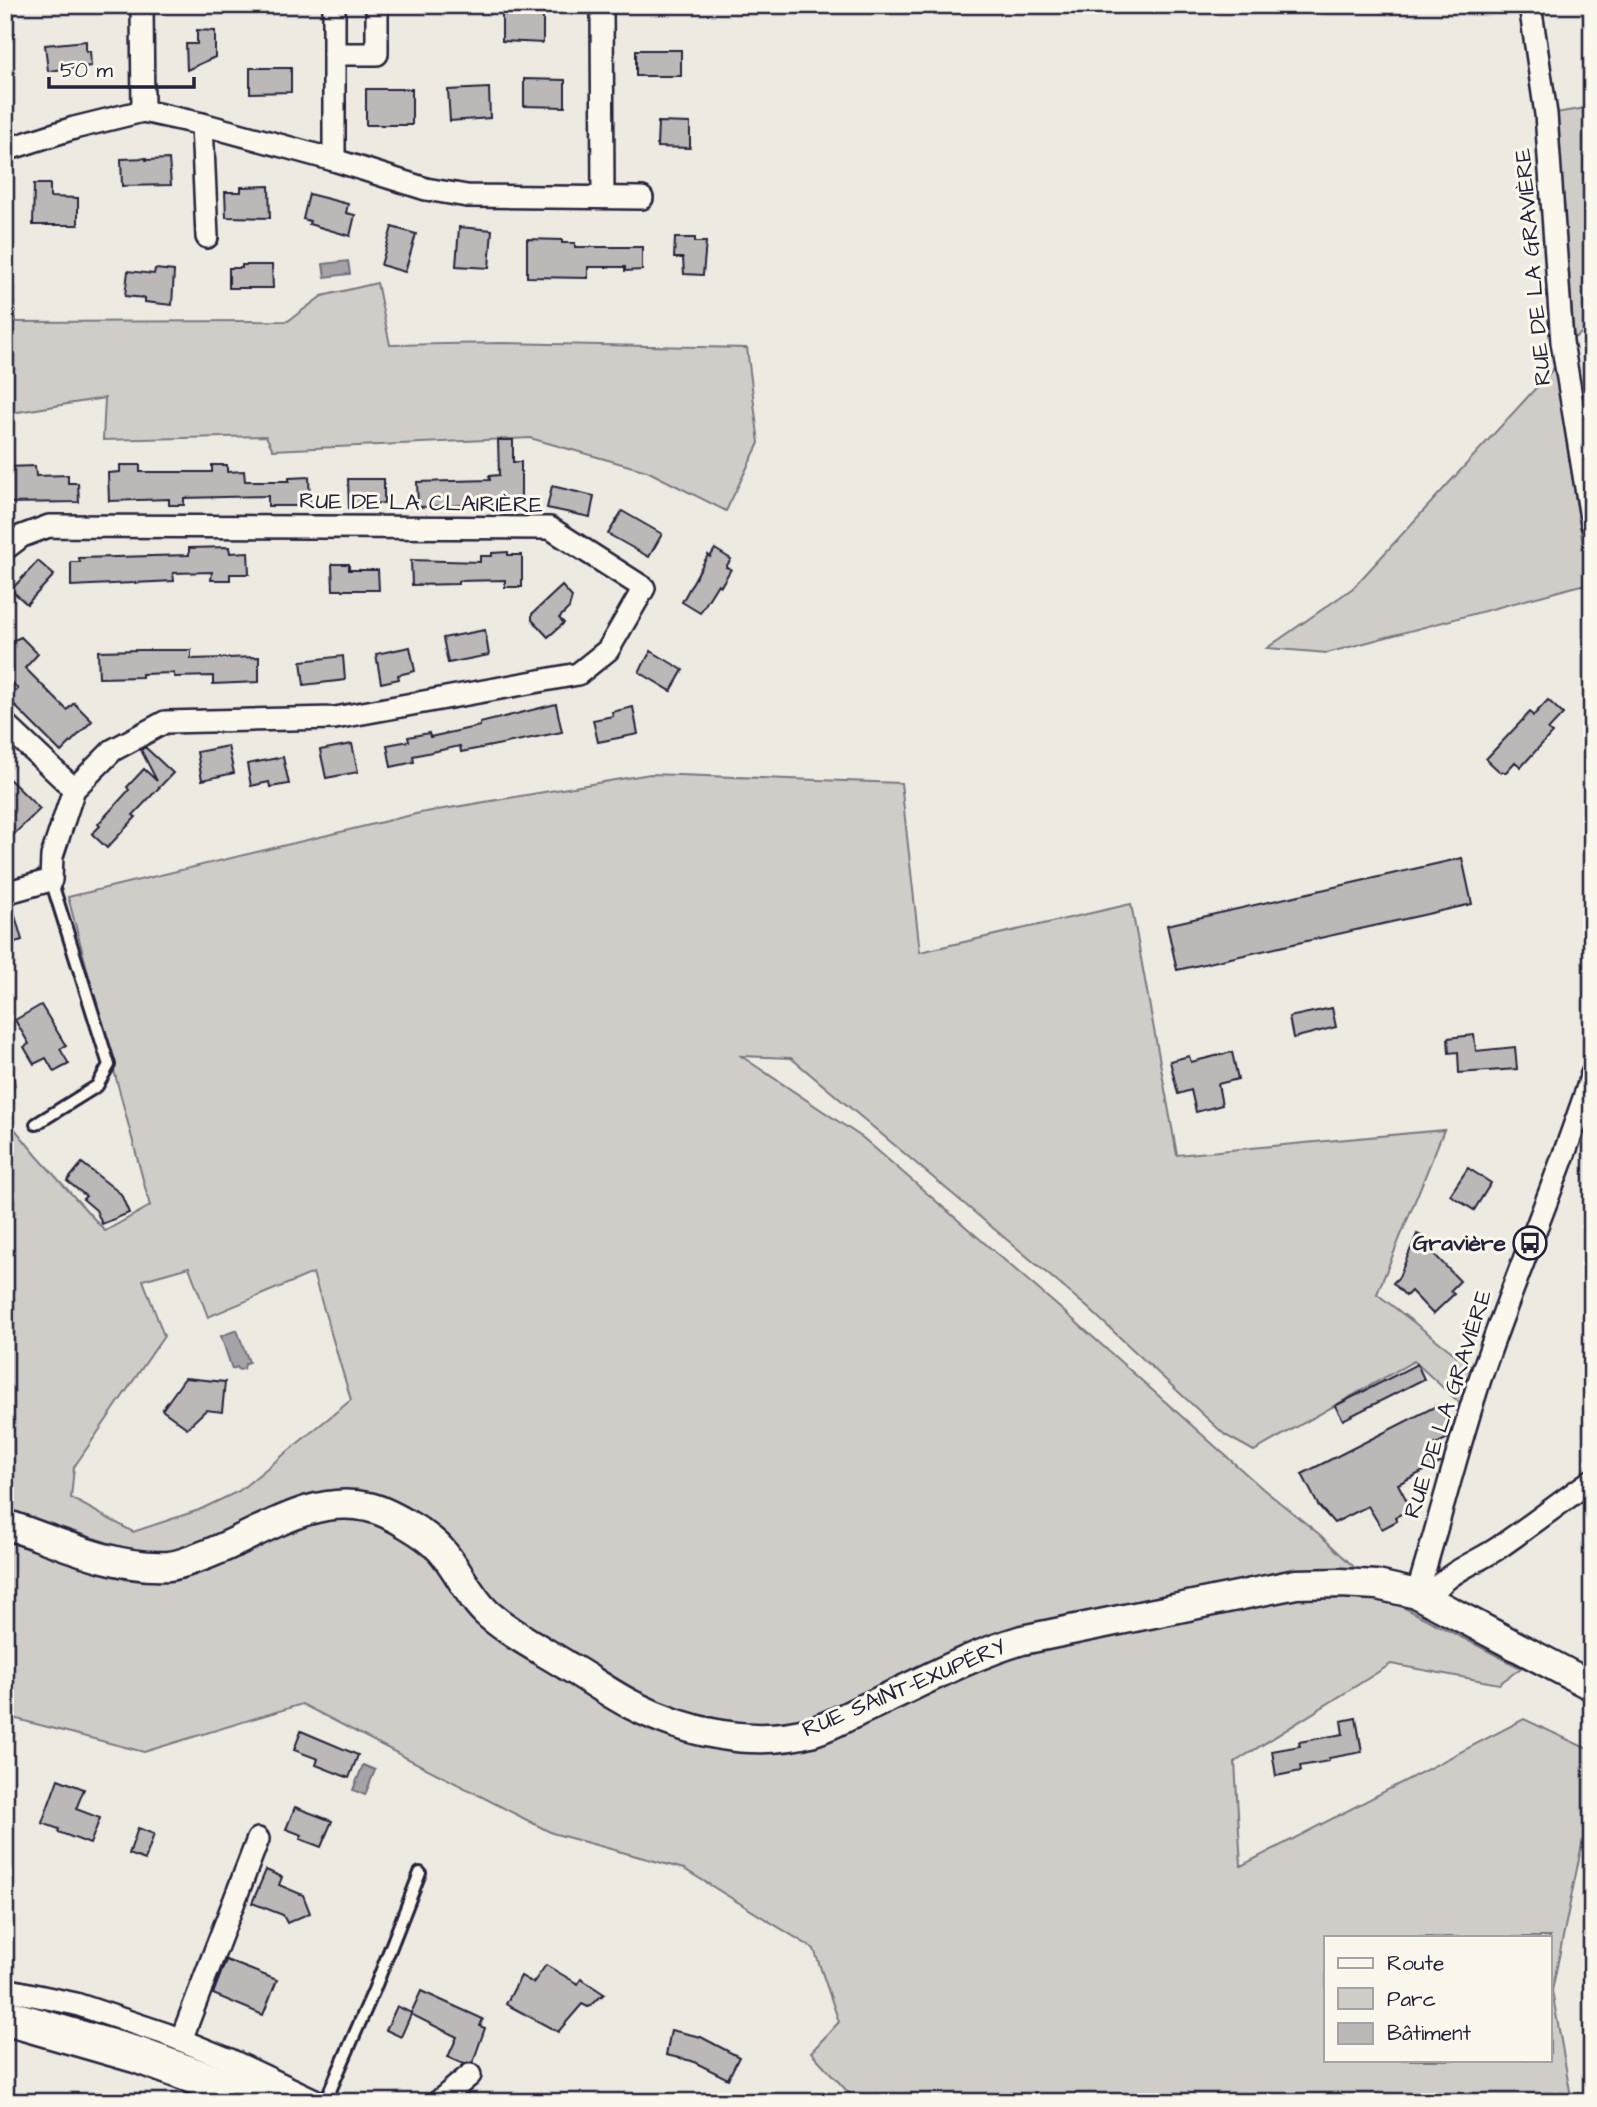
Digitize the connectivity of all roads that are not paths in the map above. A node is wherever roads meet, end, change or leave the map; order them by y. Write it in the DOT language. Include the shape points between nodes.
graph roads {
  1 [pos="142,5"];
  2 [pos="334,5"];
  3 [pos="377,5"];
  4 [pos="601,5"];
  5 [pos="1530,5"];
  6 [pos="334,54"];
  7 [pos="143,111"];
  8 [pos="202,124"];
  9 [pos="5,150"];
  10 [pos="334,160"];
  11 [pos="603,197"];
  12 [pos="642,198"];
  13 [pos="206,237"];
  14 [pos="1592,524"];
  15 [pos="5,548"];
  16 [pos="5,724"];
  17 [pos="74,789"];
  18 [pos="51,880"];
  19 [pos="5,893"];
  20 [pos="1592,1074"];
  21 [pos="36,1124"];
  22 [pos="1592,1480"];
  23 [pos="5,1524"];
  24 [pos="1423,1597"];
  25 [pos="1592,1686"];
  26 [pos="258,1839"];
  27 [pos="420,1872"];
  28 [pos="5,1989"];
  29 [pos="5,2017"];
  30 [pos="181,2040"];
  31 [pos="230,2060"];
  32 [pos="470,2075"];
  33 [pos="256,2097"];
  34 [pos="319,2102"];
  35 [pos="326,2102"];
  36 [pos="438,2102"];
  1 -- 7 [label="street"];
  2 -- 6 [label="street"];
  3 -- 6 [label="street" via="377,54"];
  4 -- 11 [label="street"];
  5 -- 14 [label="street, RUE DE LA GRAVIÈRE" via="1546,114 1562,342"];
  6 -- 10 [label="street"];
  7 -- 8 [label="street"];
  7 -- 9 [label="street"];
  8 -- 10 [label="street"];
  8 -- 13 [label="street"];
  10 -- 11 [label="street" via="426,189 467,195"];
  11 -- 12 [label="street"];
  15 -- 17 [label="street, RUE DE LA CLAIRIÈRE" via="49,526 550,528 645,588 608,650 579,674 334,718 166,722 113,750"];
  16 -- 17 [label="street"];
  17 -- 18 [label="street, RUE DE LA CLAIRIÈRE" via="52,856"];
  18 -- 19 [label="street"];
  18 -- 21 [label="lane" via="109,1065 97,1086"];
  20 -- 24 [label="street, RUE DE LA GRAVIÈRE" via="1483,1370"];
  22 -- 24 [label="street"];
  23 -- 24 [label="street, RUE SAINT-EXUPÉRY" via="109,1560 173,1565 300,1512 331,1505 367,1506 392,1515 440,1548 486,1612 525,1640 632,1705 702,1732 732,1737 767,1738 814,1731 951,1665 1022,1640 1296,1584 1364,1584"];
  24 -- 25 [label="street, RUE SAINT-EXUPÉRY"];
  26 -- 30 [label="street"];
  27 -- 35 [label="lane"];
  28 -- 30 [label="street" via="76,2004"];
  29 -- 33 [label="main road" via="137,2055"];
  30 -- 31 [label="street"];
  31 -- 33 [label="street"];
  31 -- 34 [label="street"];
  32 -- 36 [label="street"];
}
